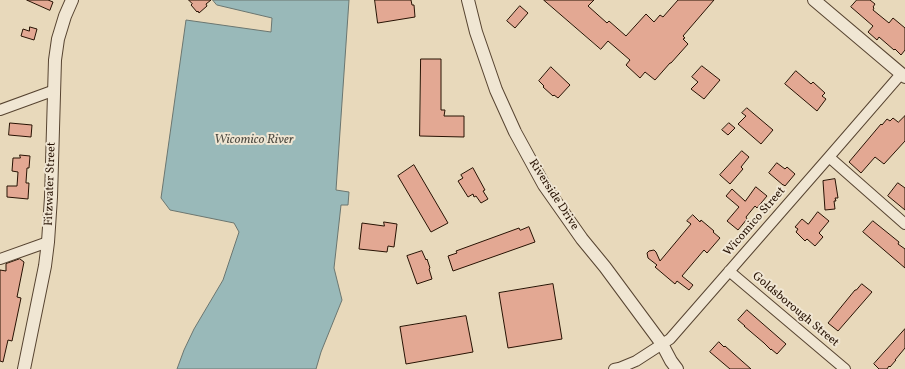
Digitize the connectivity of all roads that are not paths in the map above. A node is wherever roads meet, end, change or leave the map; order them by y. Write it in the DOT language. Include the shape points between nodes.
graph roads {
  1 [pos="72,0"];
  2 [pos="468,0"];
  3 [pos="814,0"];
  4 [pos="903,75"];
  5 [pos="54,90"];
  6 [pos="0,110"];
  7 [pos="829,157"];
  8 [pos="905,224"];
  9 [pos="48,242"];
  10 [pos="0,259"];
  11 [pos="729,272"];
  12 [pos="662,344"];
  13 [pos="24,369"];
  14 [pos="614,369"];
  15 [pos="677,369"];
  16 [pos="844,369"];
  1 -- 5 [label="street, Fitzwater Street" via="58,39"];
  2 -- 12 [label="street, Riverside Drive" via="496,90 544,185"];
  3 -- 4 [label="street"];
  4 -- 7 [label="street, Wicomico Street"];
  5 -- 6 [label="street"];
  5 -- 9 [label="street, Fitzwater Street"];
  7 -- 8 [label="street"];
  7 -- 11 [label="street, Wicomico Street"];
  9 -- 10 [label="street"];
  9 -- 13 [label="street, Fitzwater Street"];
  11 -- 12 [label="street, Wicomico Street" via="670,339"];
  11 -- 16 [label="street, Goldsborough Street"];
  12 -- 14 [label="street, Wicomico Street" via="636,360"];
  12 -- 15 [label="street, Riverside Drive"];
}
